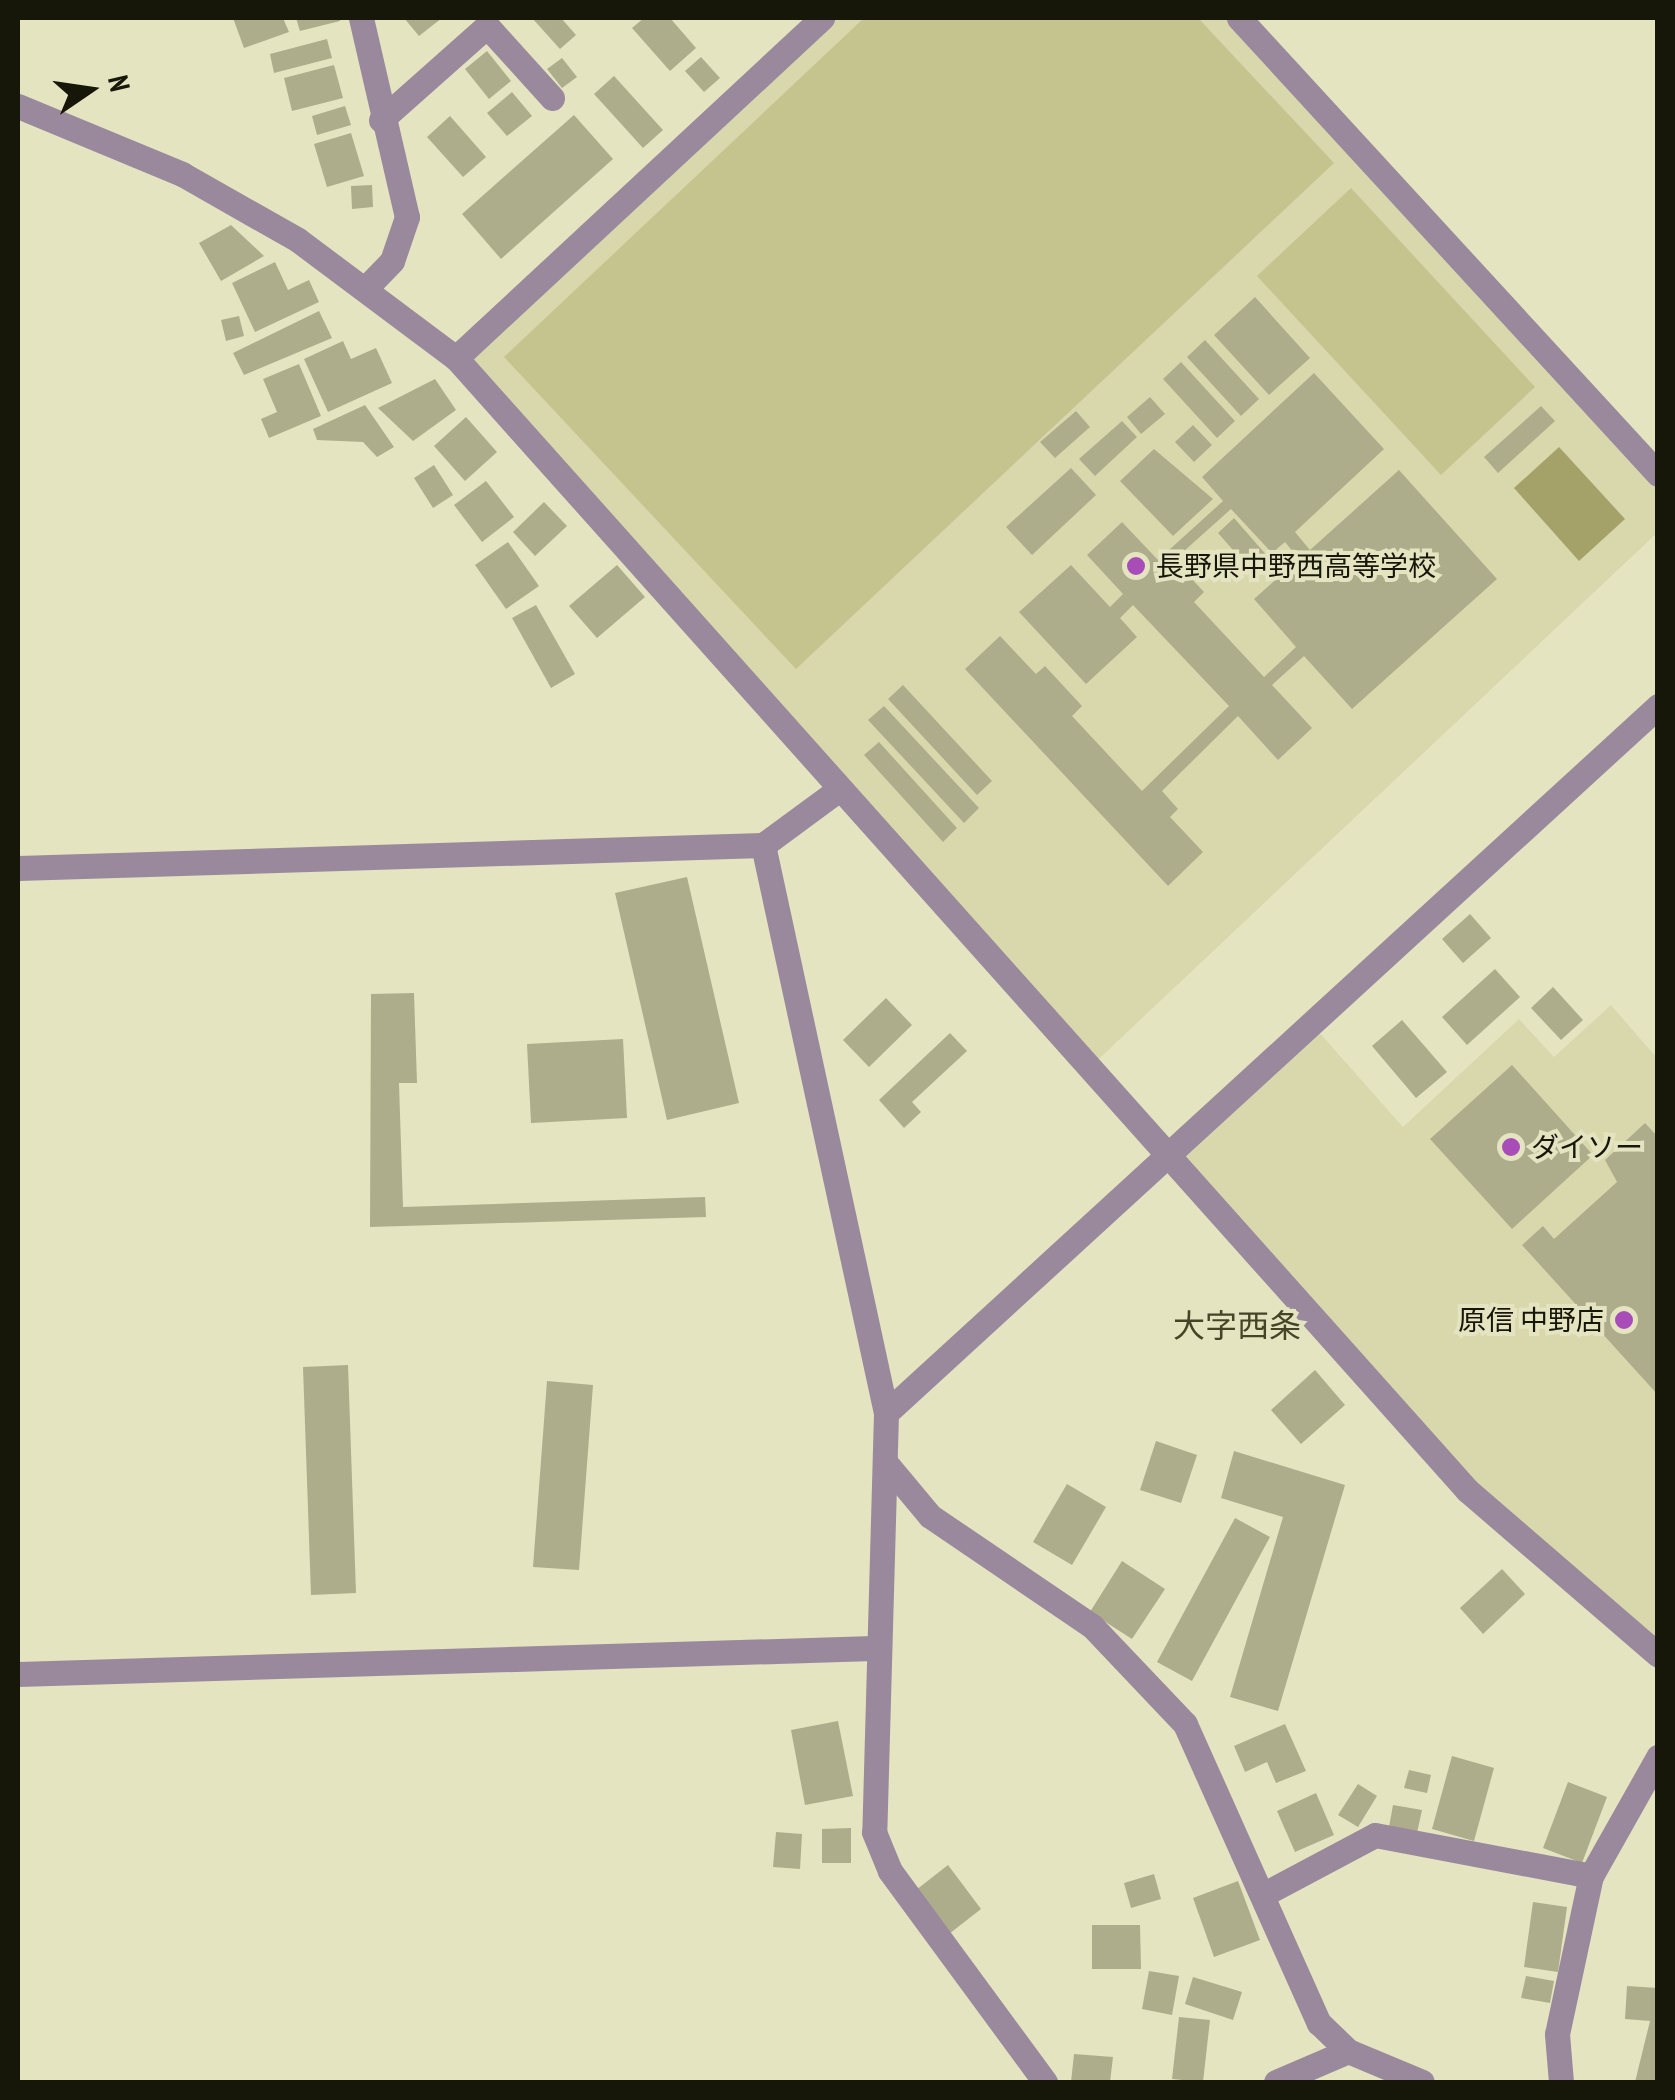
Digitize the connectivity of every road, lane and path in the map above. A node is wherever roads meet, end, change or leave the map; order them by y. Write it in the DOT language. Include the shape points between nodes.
graph roads {
  1 [pos="361,18"];
  2 [pos="822,18"];
  3 [pos="1239,18"];
  4 [pos="483,22"];
  5 [pos="552,98"];
  6 [pos="18,106"];
  7 [pos="380,120"];
  8 [pos="365,289"];
  9 [pos="456,358"];
  10 [pos="1658,474"];
  11 [pos="1658,706"];
  12 [pos="838,790"];
  13 [pos="763,845"];
  14 [pos="18,868"];
  15 [pos="1162,1156"];
  16 [pos="886,1413"];
  17 [pos="884,1462"];
  18 [pos="874,1648"];
  19 [pos="1658,1655"];
  20 [pos="18,1674"];
  21 [pos="1658,1757"];
  22 [pos="1592,1876"];
  23 [pos="1266,1893"];
  24 [pos="1348,2052"];
  25 [pos="1046,2082"];
  26 [pos="1276,2082"];
  27 [pos="1422,2082"];
  28 [pos="1561,2082"];
  1 -- 7 [label="street"];
  2 -- 9 [label="street"];
  3 -- 10 [label="street"];
  4 -- 5 [label="street"];
  4 -- 7 [label="street"];
  6 -- 8 [label="street" via="182,174"];
  7 -- 8 [label="street" via="407,217 392,261"];
  8 -- 9 [label="street"];
  9 -- 12 [label="street"];
  11 -- 15 [label="street"];
  12 -- 13 [label="street"];
  12 -- 15 [label="street"];
  13 -- 14 [label="street"];
  13 -- 16 [label="street"];
  15 -- 16 [label="street"];
  15 -- 19 [label="street" via="1467,1490"];
  16 -- 17 [label="street"];
  17 -- 18 [label="street"];
  17 -- 23 [label="street" via="930,1516 1092,1626 1142,1676 1184,1724"];
  18 -- 20 [label="street"];
  18 -- 25 [label="street" via="874,1832 890,1871"];
  21 -- 22 [label="street"];
  22 -- 23 [label="street" via="1375,1835"];
  22 -- 28 [label="street" via="1557,2034"];
  23 -- 24 [label="street" via="1320,2023"];
  24 -- 26 [label="street"];
  24 -- 27 [label="street"];
}
